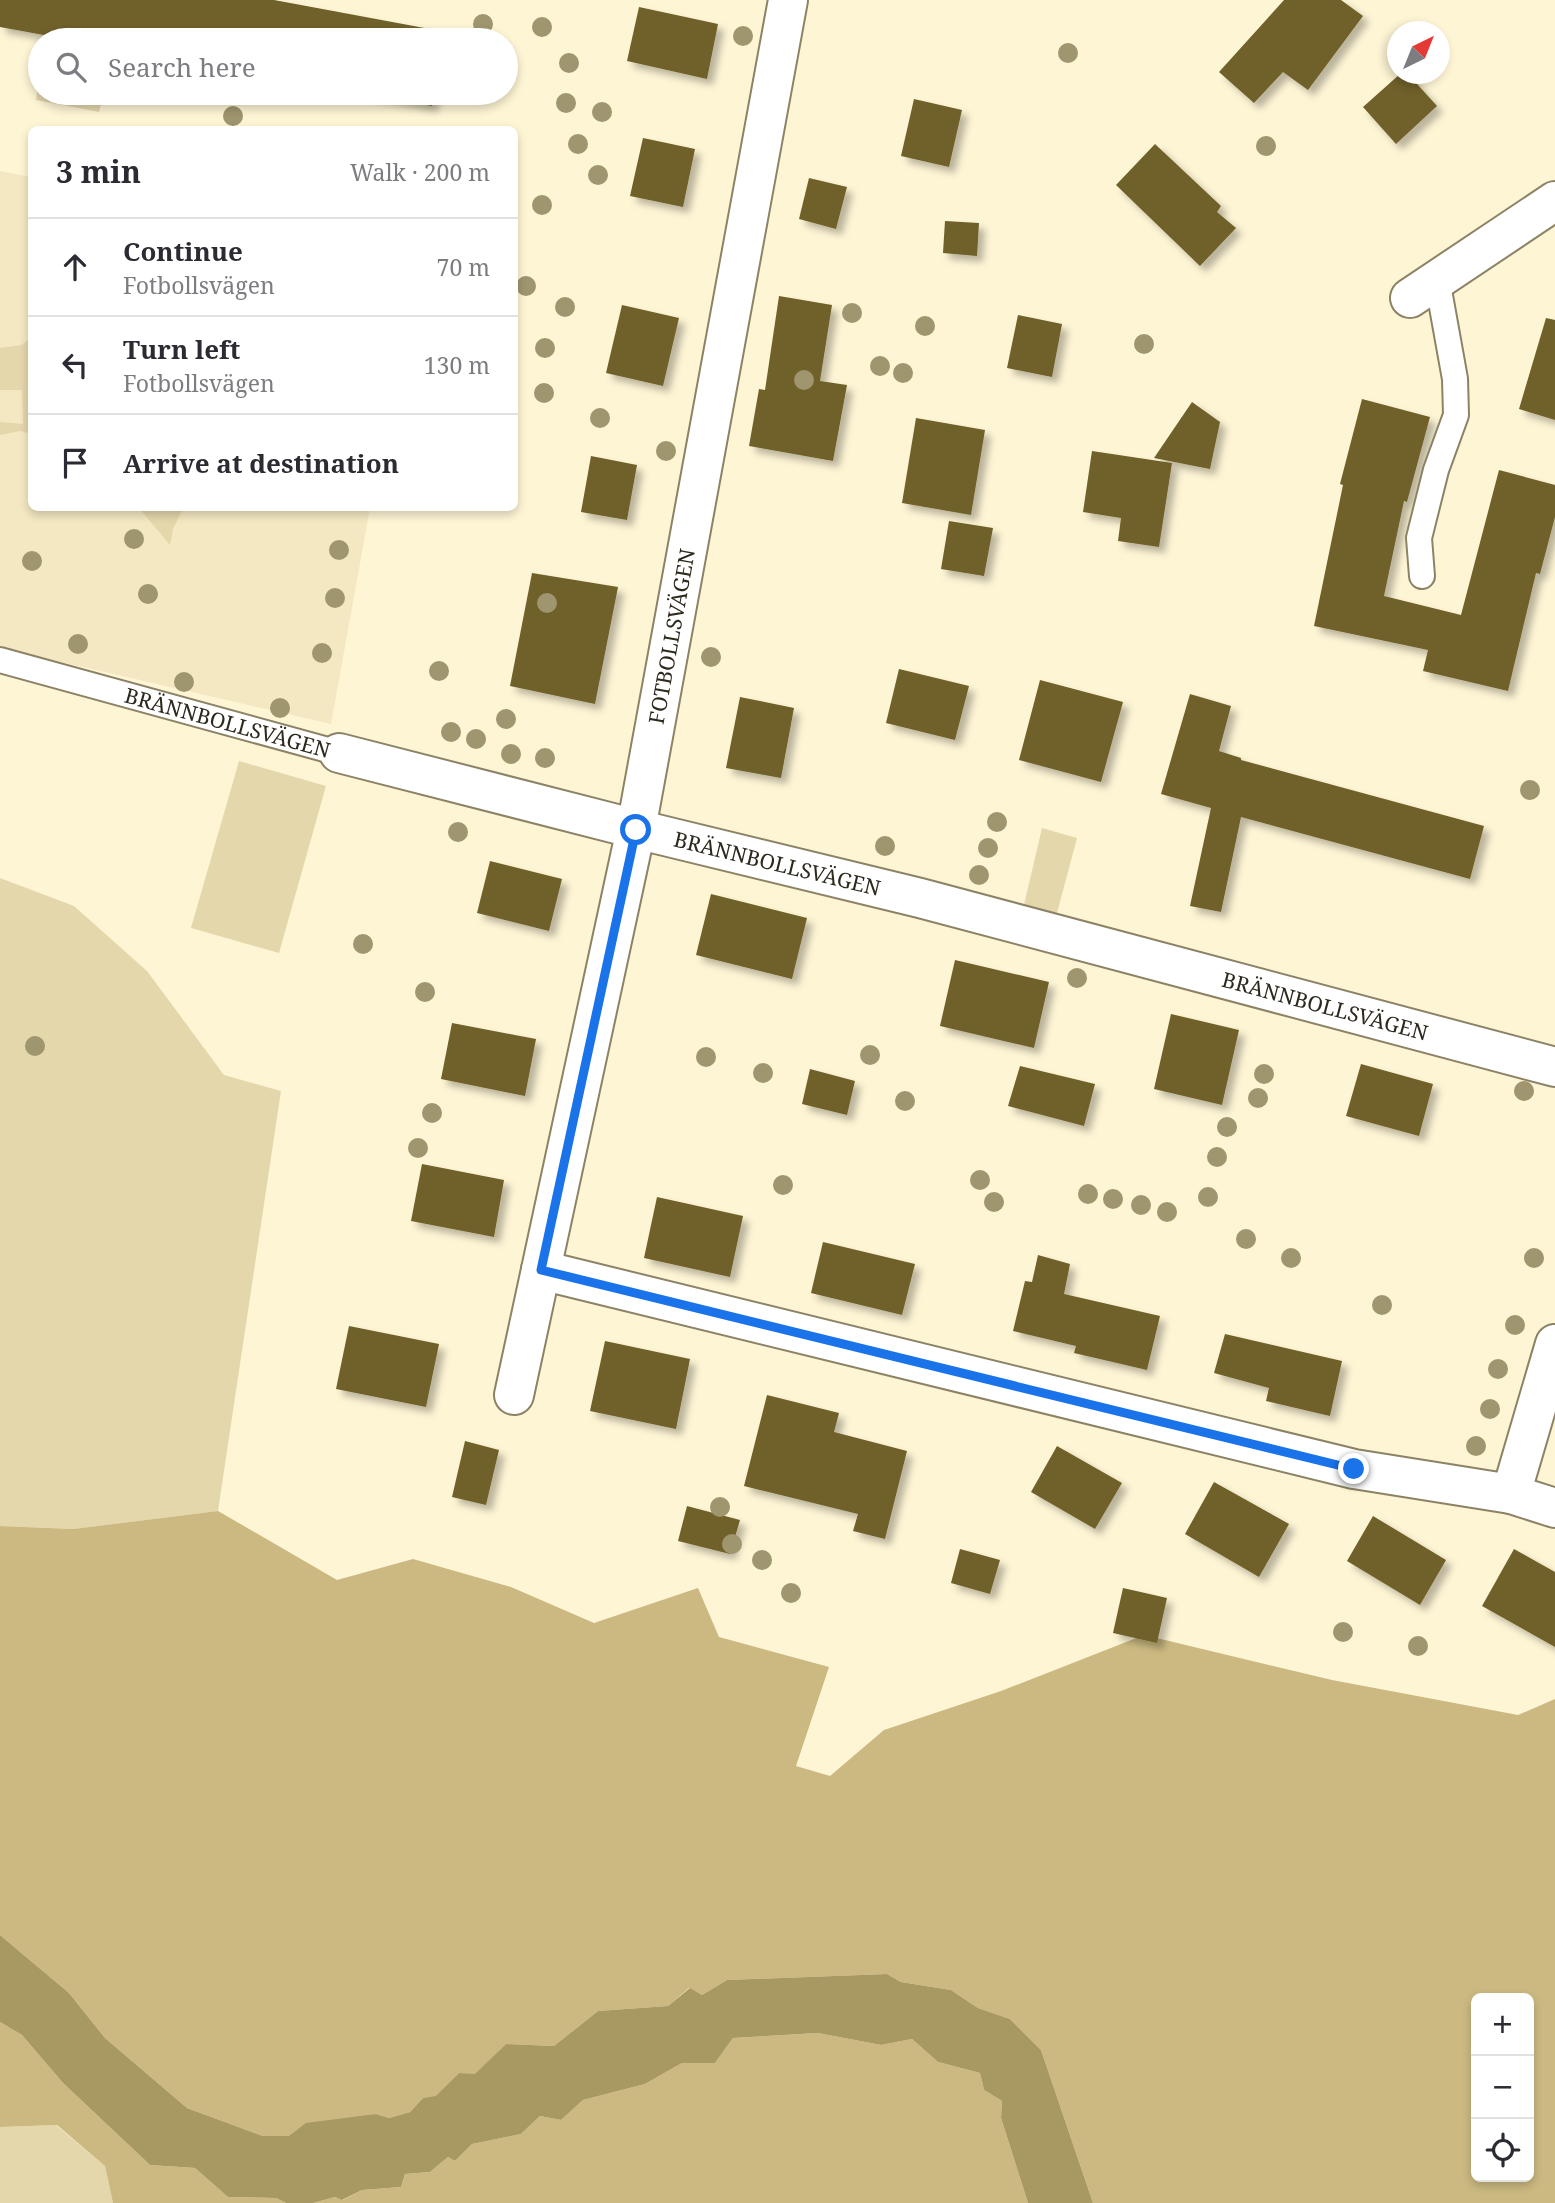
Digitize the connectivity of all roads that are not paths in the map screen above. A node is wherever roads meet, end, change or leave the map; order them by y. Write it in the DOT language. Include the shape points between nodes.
graph roads {
  1 [pos="788,0"];
  2 [pos="1555,201"];
  3 [pos="1423,289"];
  4 [pos="1422,576"];
  5 [pos="0,660"];
  6 [pos="339,753"];
  7 [pos="636,830"];
  8 [pos="1555,1067"];
  9 [pos="541,1270"];
  10 [pos="1555,1344"];
  11 [pos="514,1395"];
  12 [pos="1511,1494"];
  13 [pos="1555,1508"];
  1 -- 7 [label="street, FOTBOLLSVÄGEN"];
  2 -- 3 [label="street"];
  3 -- 4 [label="lane" via="1455,379 1456,415 1419,538"];
  5 -- 6 [label="lane, BRÄNNBOLLSVÄGEN"];
  6 -- 7 [label="street, BRÄNNBOLLSVÄGEN"];
  7 -- 8 [label="street, BRÄNNBOLLSVÄGEN" via="920,898"];
  7 -- 9 [label="street, FOTBOLLSVÄGEN"];
  9 -- 11 [label="street, FOTBOLLSVÄGEN"];
  9 -- 12 [label="street" via="1354,1469"];
  10 -- 12 [label="street"];
  12 -- 13 [label="street"];
}
